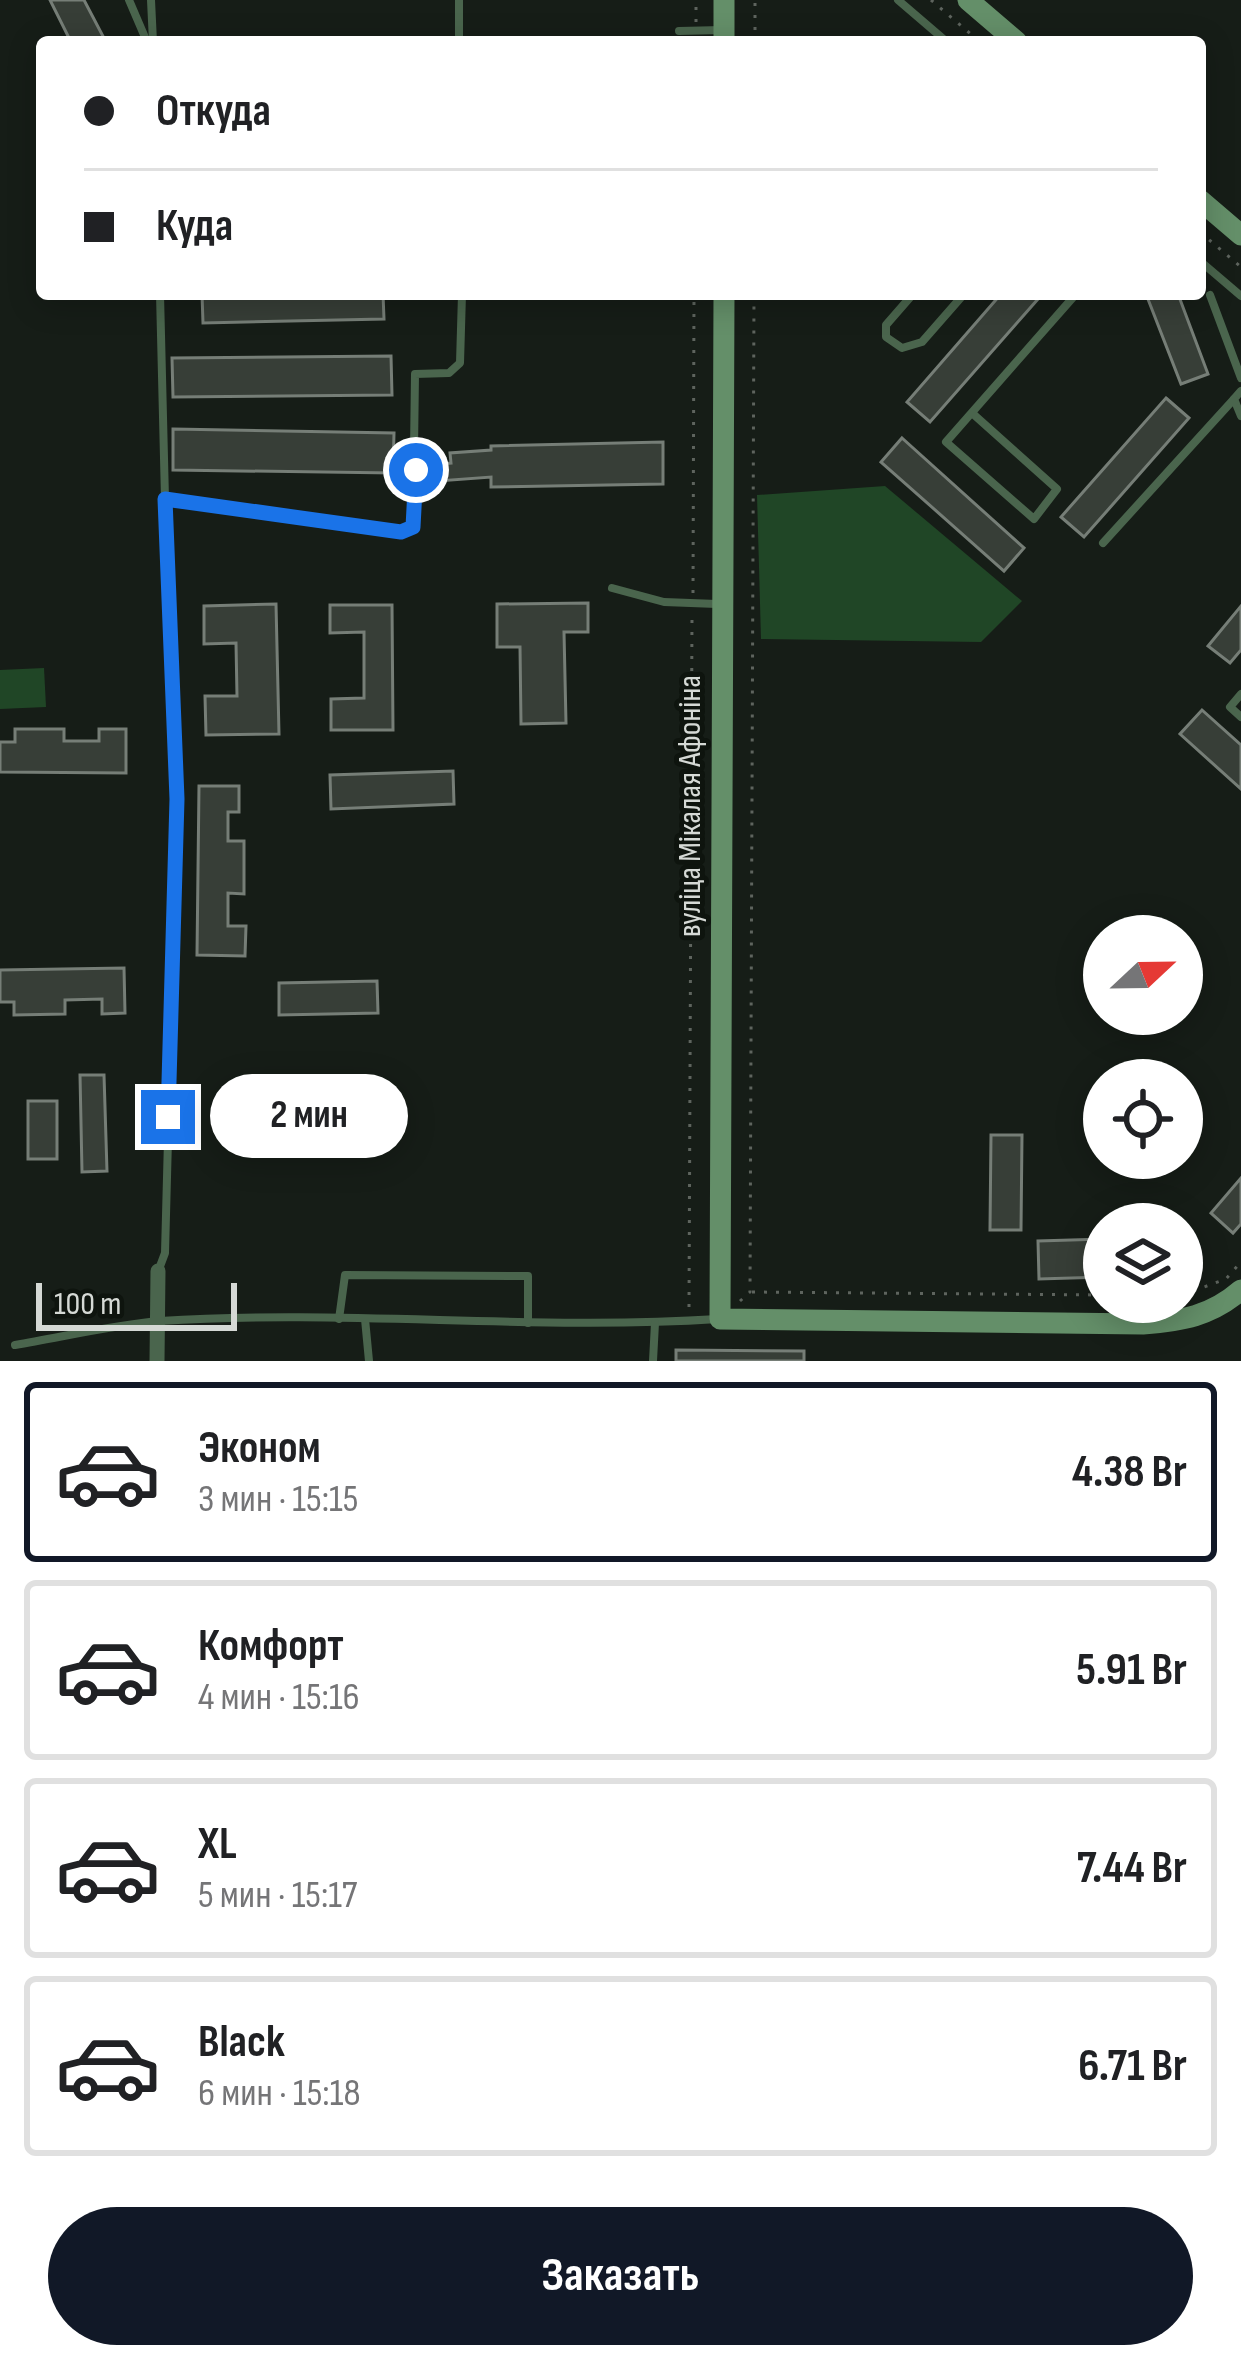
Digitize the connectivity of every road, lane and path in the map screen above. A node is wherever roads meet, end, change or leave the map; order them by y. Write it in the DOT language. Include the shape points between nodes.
graph roads {
  1 [pos="129,0"];
  2 [pos="151,0"];
  3 [pos="459,0"];
  4 [pos="724,0"];
  5 [pos="755,0"];
  6 [pos="898,0"];
  7 [pos="931,0"];
  8 [pos="968,0"];
  9 [pos="679,31"];
  10 [pos="147,36"];
  11 [pos="150,36"];
  12 [pos="459,36"];
  13 [pos="724,36"];
  14 [pos="754,36"];
  15 [pos="940,36"];
  16 [pos="973,36"];
  17 [pos="1010,36"];
  18 [pos="1206,205"];
  19 [pos="1241,235"];
  20 [pos="1206,237"];
  21 [pos="1206,265"];
  22 [pos="1241,267"];
  23 [pos="1210,296"];
  24 [pos="1241,296"];
  25 [pos="160,300"];
  26 [pos="462,300"];
  27 [pos="694,300"];
  28 [pos="724,300"];
  29 [pos="754,300"];
  30 [pos="908,300"];
  31 [pos="959,300"];
  32 [pos="1071,300"];
  33 [pos="1241,378"];
  34 [pos="1241,391"];
  35 [pos="1234,400"];
  36 [pos="972,413"];
  37 [pos="1241,416"];
  38 [pos="165,499"];
  39 [pos="1103,543"];
  40 [pos="612,588"];
  41 [pos="692,603"];
  42 [pos="724,604"];
  43 [pos="1241,694"];
  44 [pos="1241,717"];
  45 [pos="1241,1262"];
  46 [pos="158,1271"];
  47 [pos="1203,1287"];
  48 [pos="1241,1290"];
  49 [pos="750,1292"];
  50 [pos="1083,1295"];
  51 [pos="740,1300"];
  52 [pos="338,1319"];
  53 [pos="365,1319"];
  54 [pos="720,1319"];
  55 [pos="688,1321"];
  56 [pos="158,1322"];
  57 [pos="528,1323"];
  58 [pos="655,1323"];
  59 [pos="16,1345"];
  60 [pos="157,1361"];
  61 [pos="369,1361"];
  62 [pos="653,1361"];
  1 -- 10 [label="lane"];
  2 -- 11 [label="lane"];
  3 -- 12 [label="lane"];
  4 -- 13 [label="street"];
  5 -- 14 [label="path"];
  6 -- 15 [label="lane"];
  7 -- 16 [label="path"];
  8 -- 17 [label="street"];
  9 -- 13 [label="lane"];
  18 -- 19 [label="street"];
  20 -- 22 [label="path"];
  21 -- 24 [label="lane"];
  23 -- 33 [label="lane"];
  25 -- 38 [label="lane"];
  26 -- 38 [label="lane" via="460,363 448,373 415,374 413,527 401,532"];
  27 -- 41 [label="path"];
  28 -- 42 [label="street, вуліца Мікалая Афоніна"];
  29 -- 49 [label="path"];
  30 -- 31 [label="lane" via="886,325 886,337 902,348 922,343"];
  32 -- 36 [label="lane"];
  34 -- 35 [label="lane"];
  35 -- 37 [label="lane"];
  35 -- 39 [label="lane"];
  36 -- 36 [label="lane" via="946,442 1034,519 1057,489"];
  38 -- 46 [label="lane" via="177,799 165,1253"];
  40 -- 41 [label="lane"];
  41 -- 42 [label="lane"];
  41 -- 55 [label="path"];
  42 -- 54 [label="street, вуліца Мікалая Афоніна"];
  43 -- 44 [label="lane" via="1230,707"];
  45 -- 47 [label="path" via="1226,1279"];
  46 -- 56 [label="street"];
  48 -- 54 [label="street" via="1189,1321 1143,1324"];
  49 -- 50 [label="path"];
  49 -- 51 [label="path"];
  52 -- 53 [label="lane"];
  52 -- 56 [label="lane"];
  52 -- 57 [label="lane" via="346,1275 528,1276"];
  53 -- 57 [label="lane"];
  53 -- 61 [label="lane"];
  54 -- 55 [label="lane"];
  55 -- 58 [label="lane"];
  56 -- 59 [label="lane"];
  56 -- 60 [label="street"];
  57 -- 58 [label="lane"];
  58 -- 62 [label="lane"];
}
